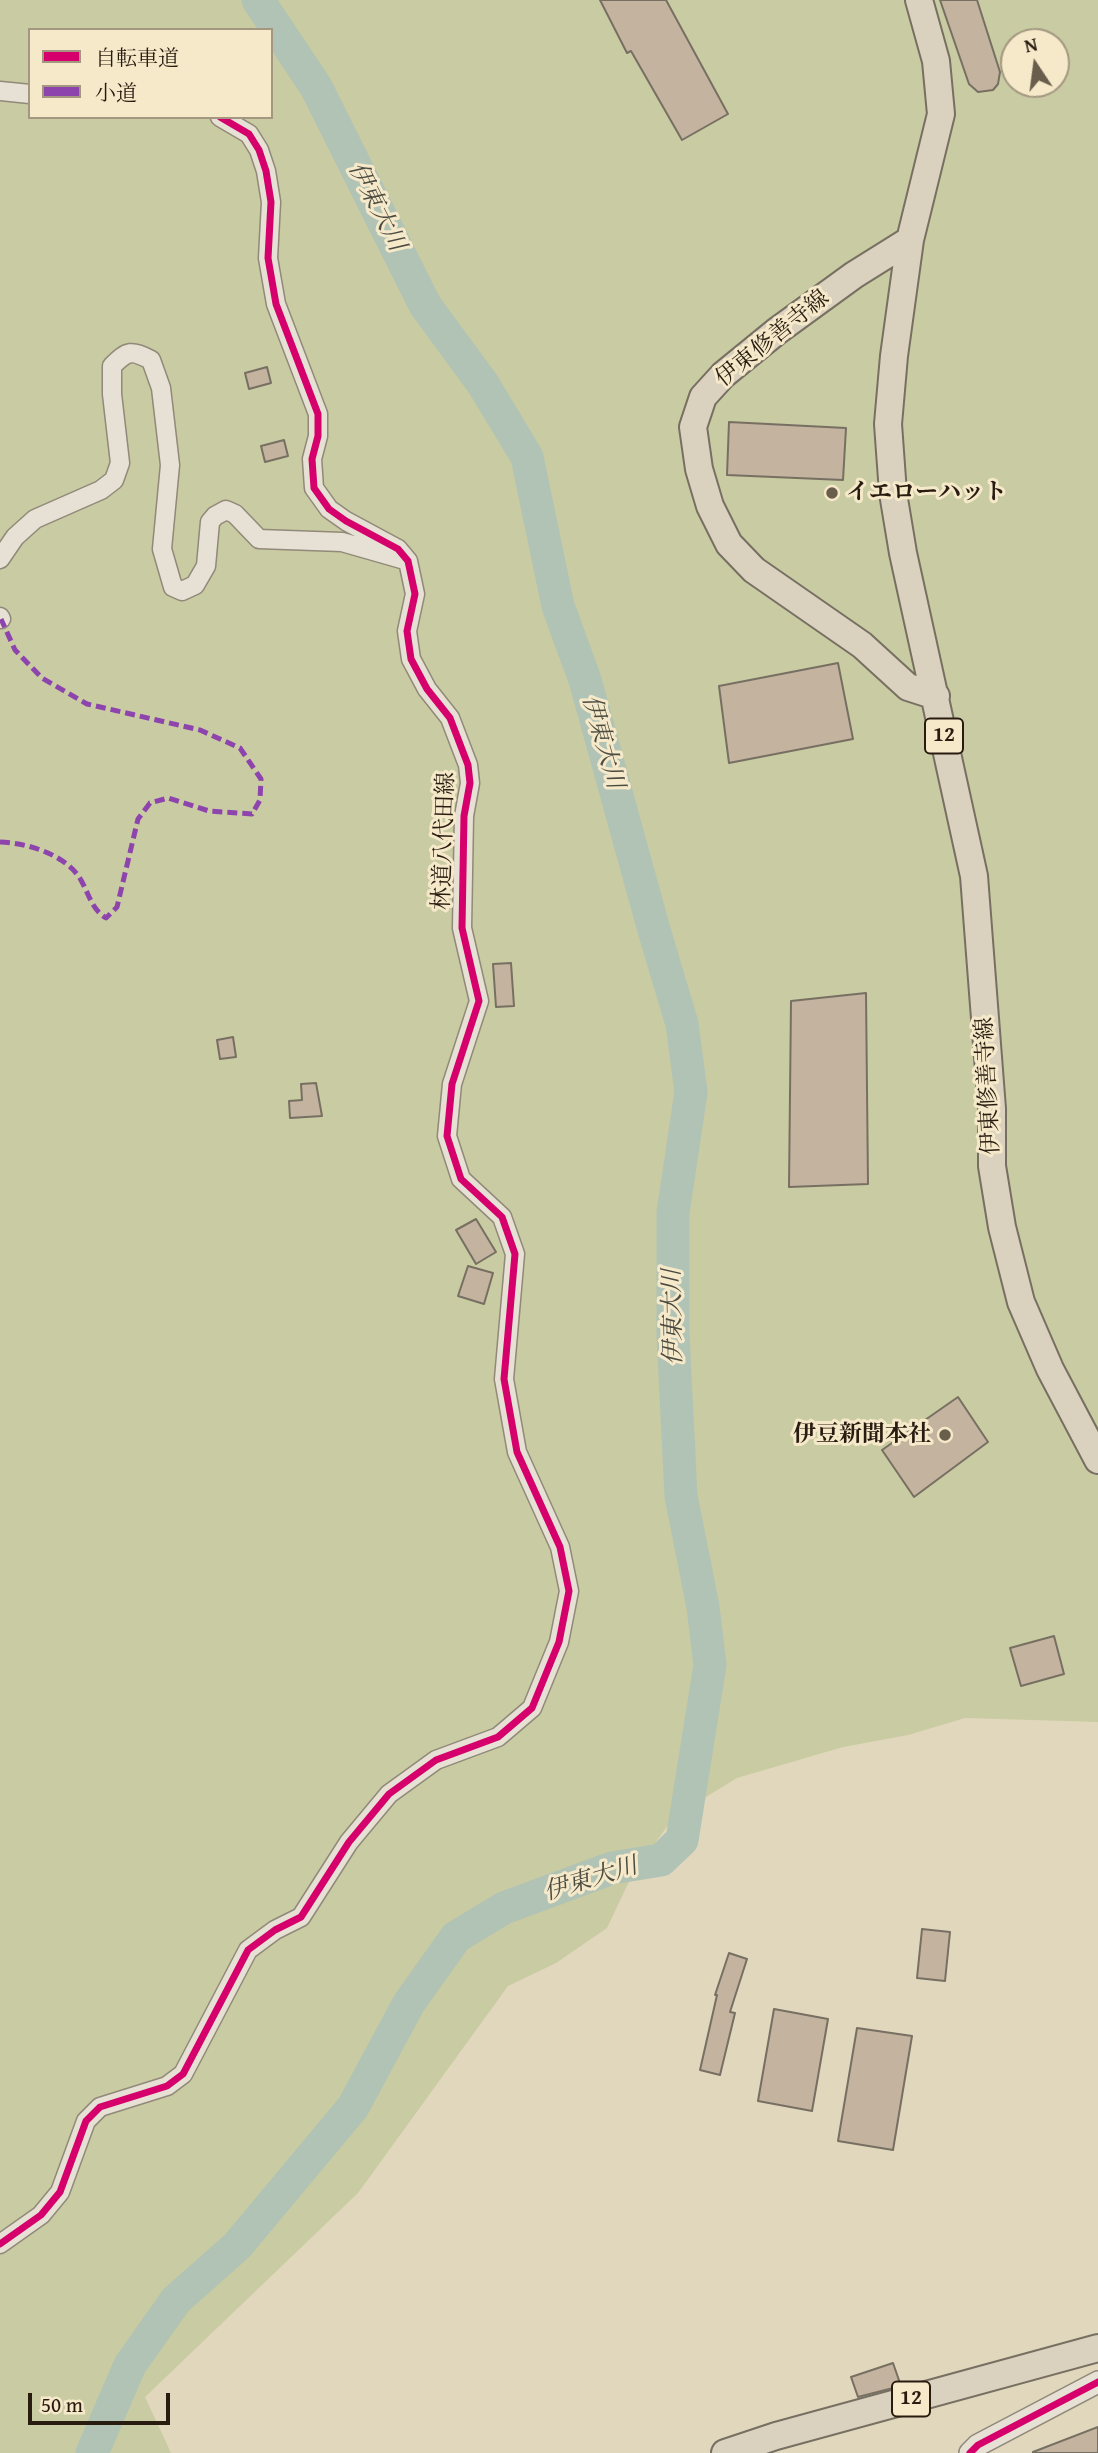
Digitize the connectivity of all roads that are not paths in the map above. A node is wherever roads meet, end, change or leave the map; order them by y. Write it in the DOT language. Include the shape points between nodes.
graph roads {
  1 [pos="919,0"];
  2 [pos="0,90"];
  3 [pos="28,94"];
  4 [pos="223,119"];
  5 [pos="910,240"];
  6 [pos="0,559"];
  7 [pos="408,561"];
  8 [pos="936,696"];
  9 [pos="1098,1460"];
  10 [pos="0,2244"];
  11 [pos="1098,2348"];
  12 [pos="1098,2382"];
  13 [pos="725,2453"];
  14 [pos="970,2453"];
  1 -- 5 [label="main road, 伊東修善寺線 / 12" via="936,61 941,114"];
  2 -- 3 [label="street"];
  4 -- 7 [label="street" via="249,134 266,171 271,202 268,258 276,304 318,414 312,459 314,488 329,509 398,550"];
  5 -- 8 [label="main road, 伊東修善寺線 / 12" via="888,424 903,553"];
  5 -- 8 [label="main road, 伊東修善寺線 / 12" via="843,283 723,375 704,397 692,427 710,506 729,544 754,570 862,645 908,687"];
  6 -- 7 [label="street" via="35,519 114,480 120,463 112,366 123,354 135,352 151,360 161,388 170,465 162,549 173,587 182,591 195,585 206,566 210,522 226,510 235,513 259,539 342,541"];
  7 -- 10 [label="street, 林道八代田線" via="415,594 407,631 411,659 450,719 470,782 464,816 462,928 480,1001 452,1084 447,1136 461,1179 502,1217 515,1254 504,1379 517,1452 560,1547 569,1591 559,1642 532,1708 498,1737 436,1760 389,1794 349,1843 300,1917 248,1950 183,2074 167,2086 100,2106 86,2120 60,2192 41,2215"];
  8 -- 9 [label="main road, 伊東修善寺線 / 12" via="974,876 992,1166 1002,1227 1021,1302"];
  11 -- 13 [label="main road, 12"];
  12 -- 14 [label="street"];
}
